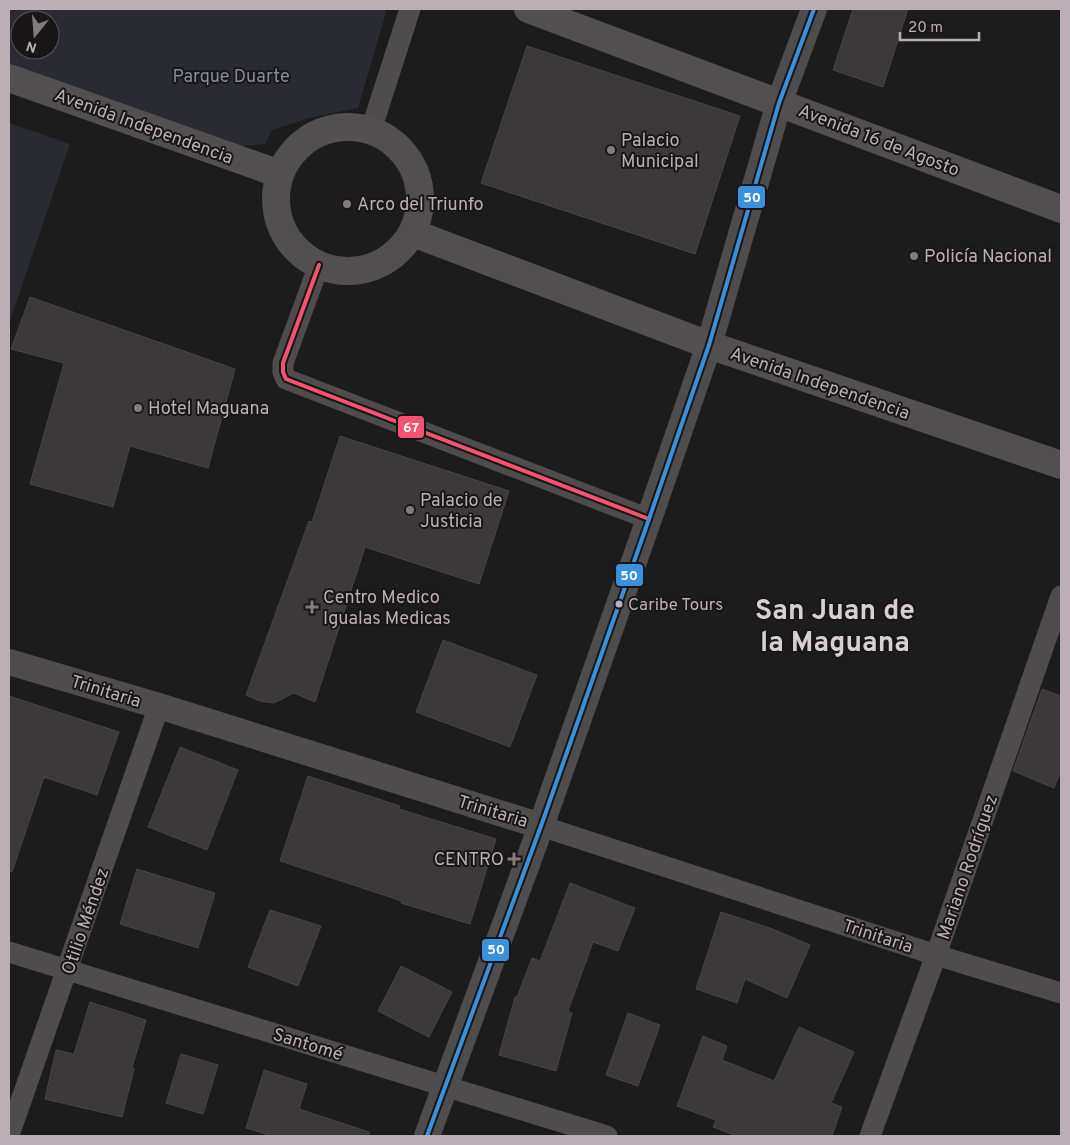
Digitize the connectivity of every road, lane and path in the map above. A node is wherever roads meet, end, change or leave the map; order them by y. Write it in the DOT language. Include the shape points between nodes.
graph roads {
  1 [pos="410,9"];
  2 [pos="528,9"];
  3 [pos="814,9"];
  4 [pos="9,78"];
  5 [pos="779,103"];
  6 [pos="371,130"];
  7 [pos="280,174"];
  8 [pos="1061,209"];
  9 [pos="413,233"];
  10 [pos="319,265"];
  11 [pos="709,345"];
  12 [pos="1061,465"];
  13 [pos="649,520"];
  14 [pos="1061,596"];
  15 [pos="9,662"];
  16 [pos="159,706"];
  17 [pos="542,826"];
  18 [pos="9,952"];
  19 [pos="936,955"];
  20 [pos="68,972"];
  21 [pos="1061,993"];
  22 [pos="446,1086"];
  23 [pos="9,1135"];
  24 [pos="427,1136"];
  25 [pos="607,1136"];
  26 [pos="870,1136"];
  1 -- 6 [label="street"];
  2 -- 5 [label="main road, Avenida 16 de Agosto"];
  3 -- 5 [label="street"];
  4 -- 7 [label="main road, Avenida Independencia"];
  5 -- 8 [label="main road, Avenida 16 de Agosto"];
  5 -- 11 [label="street"];
  6 -- 7 [label="main road" via="349,127 327,130 307,140 290,155"];
  6 -- 9 [label="main road" via="399,148 410,161 420,184 420,210"];
  7 -- 10 [label="main road" via="276,196 278,217 286,237 301,254"];
  9 -- 10 [label="main road" via="400,250 382,263 368,268 340,271"];
  9 -- 11 [label="main road, Avenida Independencia"];
  10 -- 13 [label="street" via="283,363 286,379"];
  11 -- 12 [label="main road, Avenida Independencia"];
  11 -- 13 [label="street"];
  13 -- 17 [label="street"];
  14 -- 19 [label="street, Mariano Rodríguez"];
  15 -- 16 [label="street, Trinitaria"];
  16 -- 17 [label="street, Trinitaria"];
  16 -- 20 [label="street, Otilio Méndez"];
  17 -- 19 [label="street, Trinitaria"];
  17 -- 22 [label="street"];
  18 -- 20 [label="street, Santomé"];
  19 -- 21 [label="street, Trinitaria"];
  19 -- 26 [label="street, Mariano Rodríguez"];
  20 -- 22 [label="street, Santomé"];
  20 -- 23 [label="street, Otilio Méndez"];
  22 -- 24 [label="street"];
  22 -- 25 [label="street, Santomé"];
}
